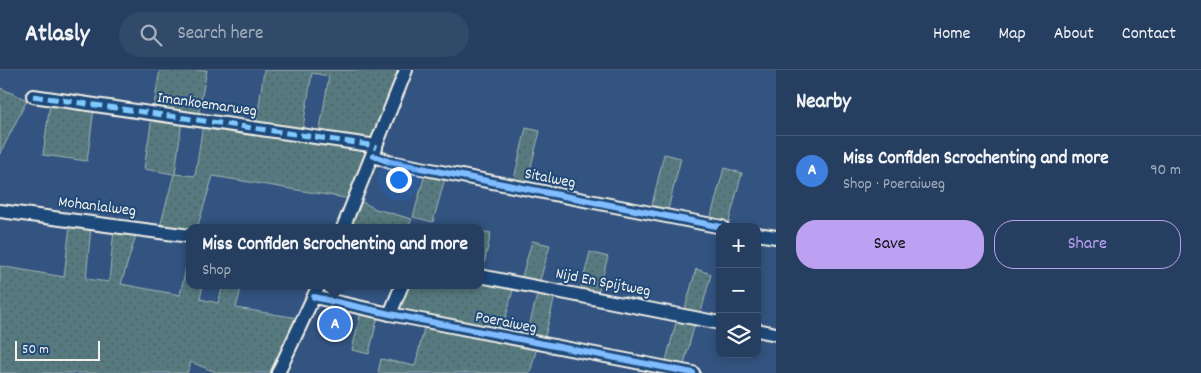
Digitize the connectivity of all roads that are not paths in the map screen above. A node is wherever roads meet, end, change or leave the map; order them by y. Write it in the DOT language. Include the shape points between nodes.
graph roads {
  1 [pos="406,70"];
  2 [pos="33,96"];
  3 [pos="375,152"];
  4 [pos="0,211"];
  5 [pos="346,224"];
  6 [pos="716,226"];
  7 [pos="186,235"];
  8 [pos="761,235"];
  9 [pos="776,237"];
  10 [pos="484,277"];
  11 [pos="400,289"];
  12 [pos="317,291"];
  13 [pos="390,314"];
  14 [pos="716,322"];
  15 [pos="761,331"];
  16 [pos="776,334"];
  17 [pos="278,373"];
  18 [pos="693,373"];
  1 -- 3 [label="street"];
  2 -- 3 [label="street, Imankoemarweg" via="370,145"];
  3 -- 5 [label="street"];
  3 -- 6 [label="street, Sitalweg" via="390,162"];
  4 -- 7 [label="street, Mohanlalweg"];
  8 -- 9 [label="street"];
  10 -- 14 [label="street, Nijd En Spijtweg"];
  11 -- 13 [label="street"];
  12 -- 13 [label="street, Poeraiweg"];
  12 -- 17 [label="street"];
  13 -- 18 [label="street, Poeraiweg"];
  15 -- 16 [label="street"];
}
